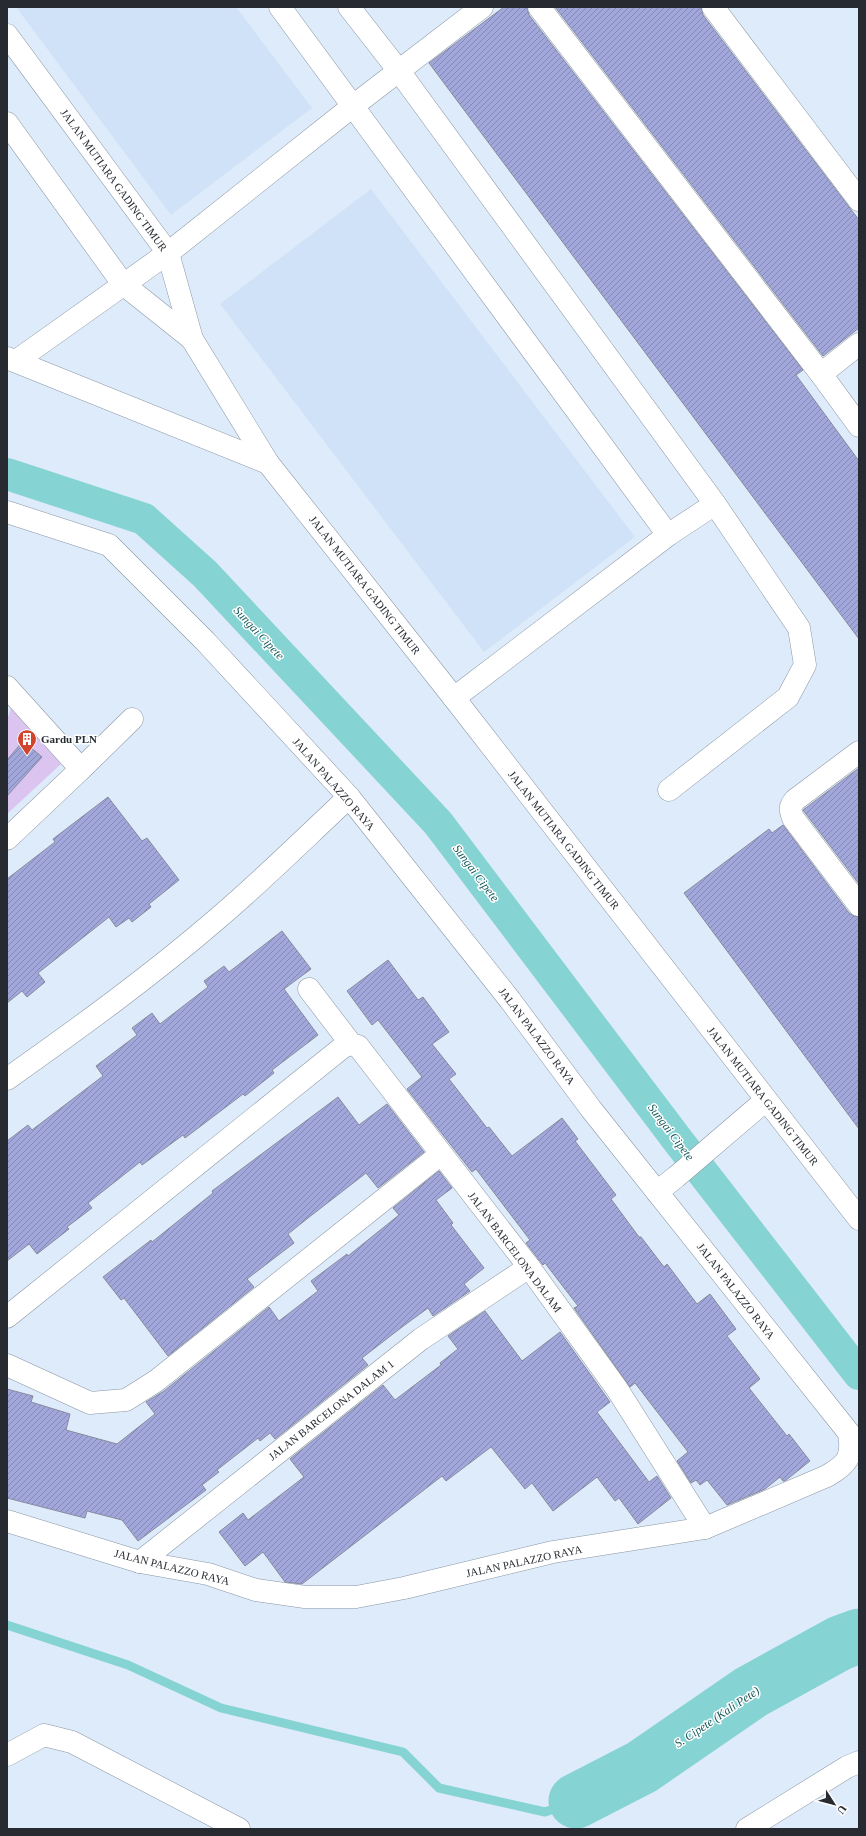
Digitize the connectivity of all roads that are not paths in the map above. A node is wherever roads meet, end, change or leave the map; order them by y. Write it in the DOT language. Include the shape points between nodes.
graph roads {
  1 [pos="280,7"];
  2 [pos="349,7"];
  3 [pos="482,7"];
  4 [pos="539,7"];
  5 [pos="713,7"];
  6 [pos="7,35"];
  7 [pos="399,71"];
  8 [pos="353,106"];
  9 [pos="7,123"];
  10 [pos="859,200"];
  11 [pos="168,253"];
  12 [pos="123,284"];
  13 [pos="192,339"];
  14 [pos="859,344"];
  15 [pos="11,360"];
  16 [pos="821,374"];
  17 [pos="859,426"];
  18 [pos="268,463"];
  19 [pos="715,504"];
  20 [pos="7,512"];
  21 [pos="668,535"];
  22 [pos="7,687"];
  23 [pos="454,698"];
  24 [pos="132,719"];
  25 [pos="859,752"];
  26 [pos="81,769"];
  27 [pos="669,790"];
  28 [pos="349,797"];
  29 [pos="7,840"];
  30 [pos="859,905"];
  31 [pos="309,989"];
  32 [pos="351,1044"];
  33 [pos="7,1079"];
  34 [pos="766,1100"];
  35 [pos="441,1154"];
  36 [pos="657,1192"];
  37 [pos="859,1219"];
  38 [pos="528,1267"];
  39 [pos="7,1317"];
  40 [pos="7,1365"];
  41 [pos="7,1521"];
  42 [pos="705,1528"];
  43 [pos="140,1562"];
  44 [pos="7,1755"];
  45 [pos="859,1762"];
  46 [pos="752,1828"];
  47 [pos="239,1829"];
  1 -- 8 [label="street"];
  2 -- 7 [label="street"];
  3 -- 7 [label="street"];
  4 -- 16 [label="street"];
  5 -- 10 [label="street"];
  6 -- 11 [label="street, JALAN MUTIARA GADING TIMUR"];
  7 -- 8 [label="street"];
  7 -- 19 [label="street"];
  8 -- 11 [label="street"];
  8 -- 21 [label="street"];
  9 -- 12 [label="street, JALAN MUTIARA GADING TIMUR"];
  11 -- 12 [label="street"];
  11 -- 13 [label="street, JALAN MUTIARA GADING TIMUR"];
  12 -- 13 [label="street, JALAN MUTIARA GADING TIMUR"];
  12 -- 15 [label="street"];
  13 -- 18 [label="street, JALAN MUTIARA GADING TIMUR"];
  14 -- 16 [label="street"];
  15 -- 18 [label="street, JALAN MUTIARA GADING TIMUR"];
  16 -- 17 [label="street"];
  18 -- 23 [label="street, JALAN MUTIARA GADING TIMUR"];
  19 -- 21 [label="street"];
  19 -- 27 [label="street" via="799,628 805,665 788,697"];
  20 -- 28 [label="street, JALAN PALAZZO RAYA" via="109,545 205,641"];
  21 -- 23 [label="street"];
  22 -- 26 [label="street"];
  23 -- 34 [label="street, JALAN MUTIARA GADING TIMUR"];
  24 -- 26 [label="street"];
  25 -- 30 [label="street" via="795,800 790,810 793,818"];
  26 -- 29 [label="street"];
  28 -- 33 [label="street" via="218,918 88,1021"];
  28 -- 36 [label="street, JALAN PALAZZO RAYA" via="510,1000"];
  31 -- 32 [label="street, JALAN BARCELONA DALAM"];
  32 -- 35 [label="street, JALAN BARCELONA DALAM" via="358,1046"];
  32 -- 39 [label="street" via="342,1047"];
  34 -- 36 [label="street"];
  34 -- 37 [label="street, JALAN MUTIARA GADING TIMUR"];
  35 -- 38 [label="street, JALAN BARCELONA DALAM"];
  35 -- 40 [label="street" via="156,1381 126,1400 90,1403"];
  36 -- 42 [label="street, JALAN PALAZZO RAYA" via="849,1433 852,1448 848,1459 840,1468 827,1476"];
  38 -- 42 [label="street, JALAN BARCELONA DALAM" via="617,1389"];
  38 -- 43 [label="street, JALAN BARCELONA DALAM 1" via="421,1339"];
  41 -- 43 [label="street, JALAN PALAZZO RAYA"];
  42 -- 43 [label="street, JALAN PALAZZO RAYA" via="553,1552 356,1597 305,1597 256,1590 208,1574"];
  44 -- 47 [label="street" via="44,1735 72,1742"];
  45 -- 46 [label="street" via="847,1767"];
}
